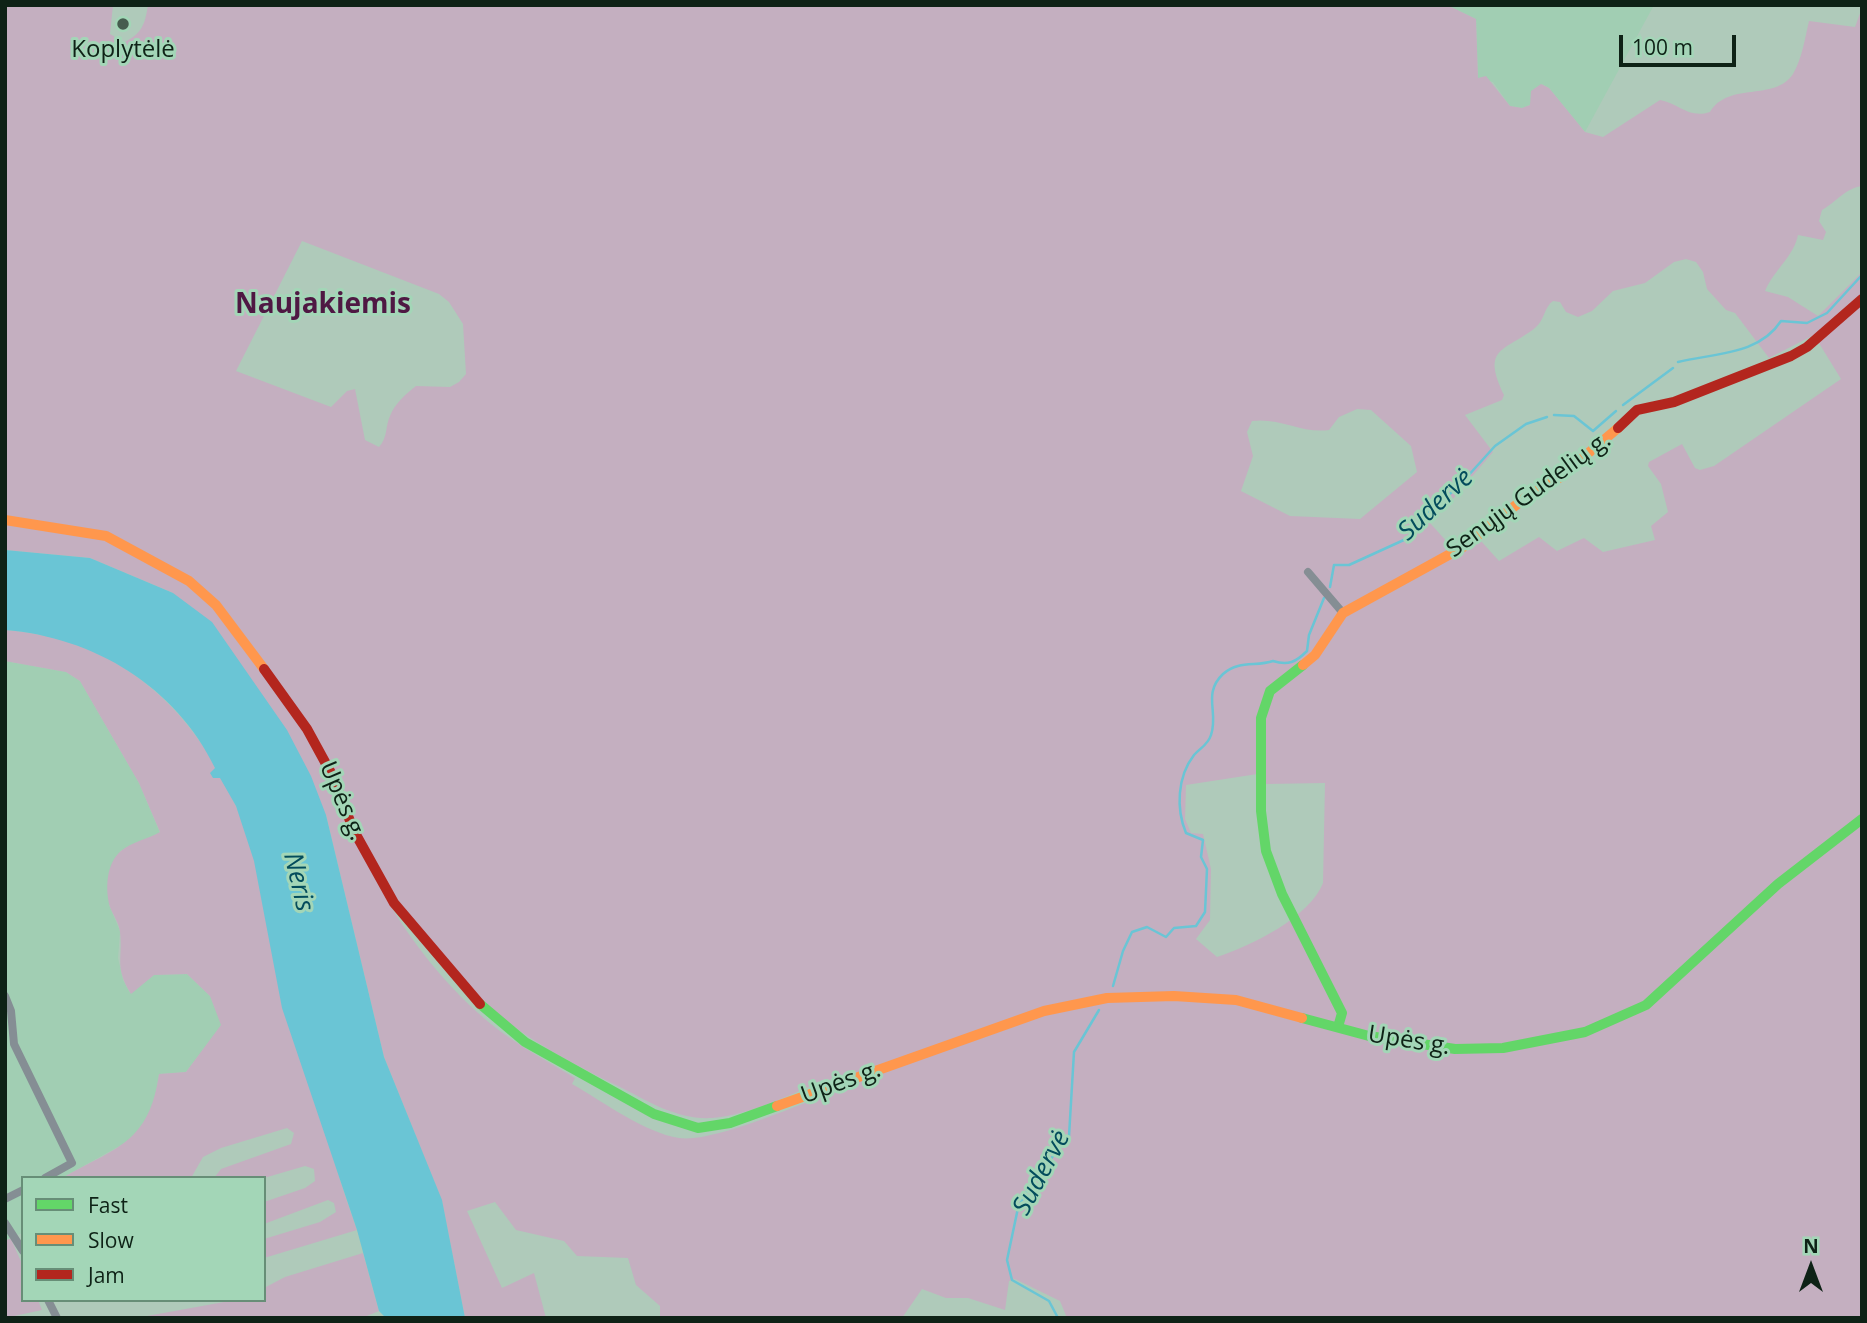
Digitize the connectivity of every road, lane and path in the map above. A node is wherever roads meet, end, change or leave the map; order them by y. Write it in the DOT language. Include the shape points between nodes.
graph roads {
  1 [pos="1862,299"];
  2 [pos="5,520"];
  3 [pos="1308,572"];
  4 [pos="1343,612"];
  5 [pos="1862,819"];
  6 [pos="5,996"];
  7 [pos="1339,1027"];
  8 [pos="49,1176"];
  9 [pos="21,1191"];
  10 [pos="5,1199"];
  11 [pos="5,1223"];
  12 [pos="21,1248"];
  13 [pos="49,1302"];
  14 [pos="57,1318"];
  1 -- 4 [label="street, Senųjų Gudelių g." via="1791,356 1674,402 1637,410 1601,445 1463,547"];
  2 -- 7 [label="street, Upės g." via="106,536 189,581 216,605 323,756 354,831 394,903 459,984 525,1042 673,1122 698,1128 730,1123 1044,1011 1093,999 1174,996 1236,1000"];
  3 -- 4 [label="street"];
  4 -- 7 [label="street, Senųjų Gudelių g." via="1315,655 1270,691 1261,718 1266,851 1282,894 1342,1013"];
  5 -- 7 [label="street, Upės g." via="1778,884 1670,987 1622,1018 1551,1041 1478,1050 1427,1047"];
  6 -- 8 [label="street" via="15,1044 72,1163"];
  9 -- 10 [label="street"];
  11 -- 12 [label="street"];
  13 -- 14 [label="street"];
}
